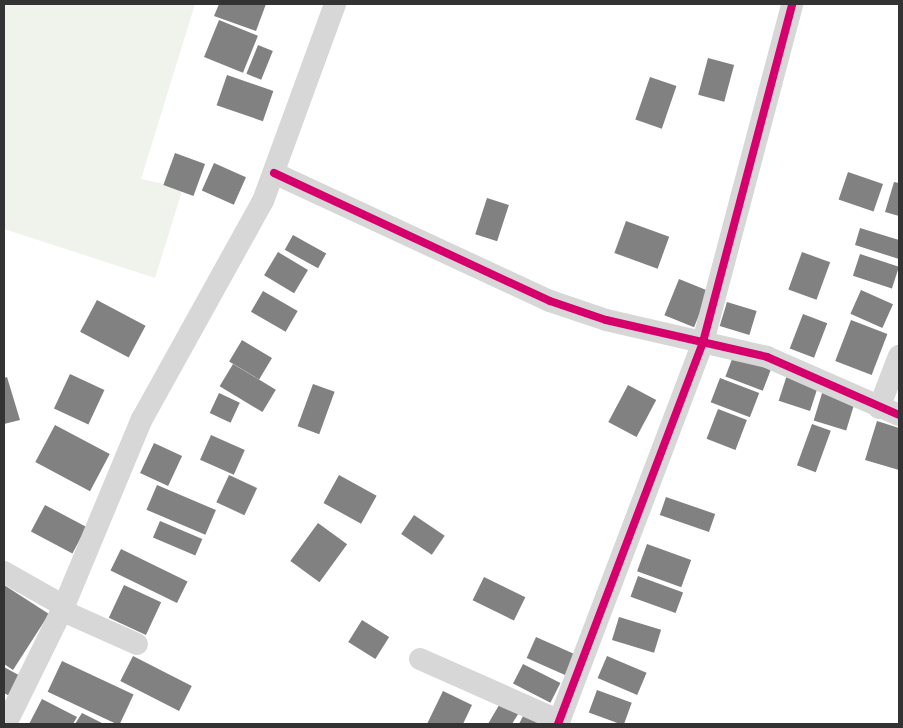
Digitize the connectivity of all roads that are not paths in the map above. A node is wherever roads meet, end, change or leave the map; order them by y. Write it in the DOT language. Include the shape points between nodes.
graph roads {
  1 [pos="335,4"];
  2 [pos="792,4"];
  3 [pos="274,173"];
  4 [pos="704,342"];
  5 [pos="899,356"];
  6 [pos="889,412"];
  7 [pos="4,572"];
  8 [pos="63,608"];
  9 [pos="137,644"];
  10 [pos="420,658"];
  11 [pos="559,722"];
  12 [pos="6,724"];
  1 -- 3 [label="street"];
  2 -- 4 [label="street"];
  3 -- 4 [label="street" via="550,301 606,320"];
  3 -- 8 [label="street" via="263,201 142,419"];
  4 -- 6 [label="street" via="767,357"];
  4 -- 11 [label="street"];
  5 -- 6 [label="street"];
  7 -- 8 [label="street"];
  8 -- 9 [label="street"];
  8 -- 12 [label="street"];
  10 -- 11 [label="street"];
}
